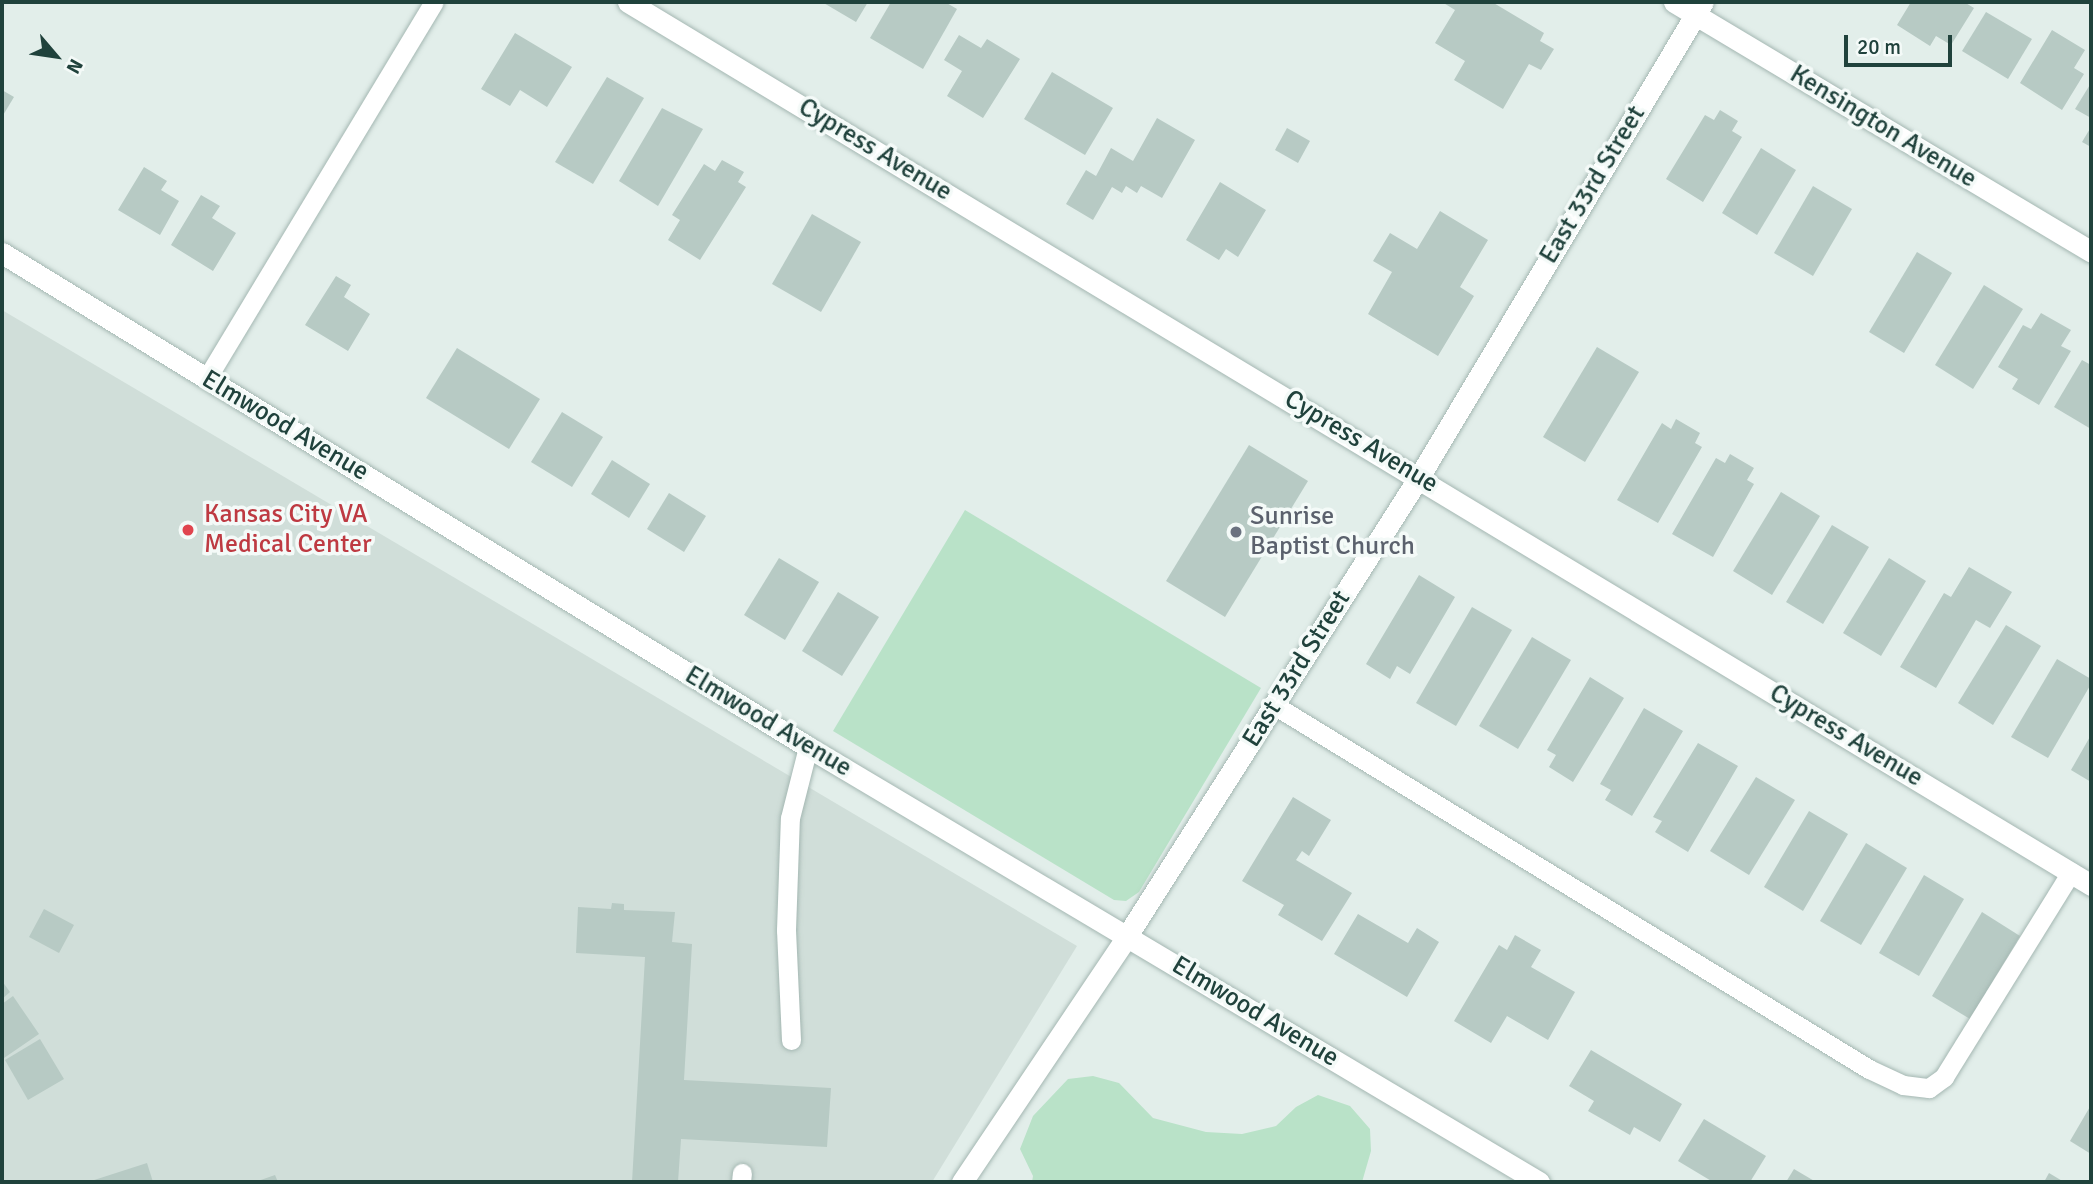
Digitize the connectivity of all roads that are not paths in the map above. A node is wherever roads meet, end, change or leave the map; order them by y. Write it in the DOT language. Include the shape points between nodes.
graph roads {
  1 [pos="434,2"];
  2 [pos="628,2"];
  3 [pos="1674,2"];
  4 [pos="1699,8"];
  5 [pos="2091,251"];
  6 [pos="2,253"];
  7 [pos="207,378"];
  8 [pos="1419,477"];
  9 [pos="1274,705"];
  10 [pos="808,747"];
  11 [pos="2071,872"];
  12 [pos="2091,885"];
  13 [pos="1128,936"];
  14 [pos="791,1040"];
  15 [pos="962,1182"];
  16 [pos="1539,1182"];
  1 -- 7 [label="lane"];
  2 -- 8 [label="street, Cypress Avenue"];
  3 -- 4 [label="street, Kensington Avenue"];
  4 -- 5 [label="street, Kensington Avenue"];
  4 -- 8 [label="street, East 33rd Street"];
  6 -- 7 [label="street, Elmwood Avenue"];
  7 -- 10 [label="street, Elmwood Avenue"];
  8 -- 9 [label="street, East 33rd Street"];
  8 -- 11 [label="street, Cypress Avenue"];
  9 -- 11 [label="lane" via="1857,1062 1903,1085 1929,1088 1944,1077"];
  9 -- 13 [label="street, East 33rd Street"];
  10 -- 13 [label="street, Elmwood Avenue"];
  10 -- 14 [label="lane" via="790,818 786,930"];
  11 -- 12 [label="street, Cypress Avenue"];
  13 -- 15 [label="street, East 33rd Street"];
  13 -- 16 [label="street, Elmwood Avenue"];
}
